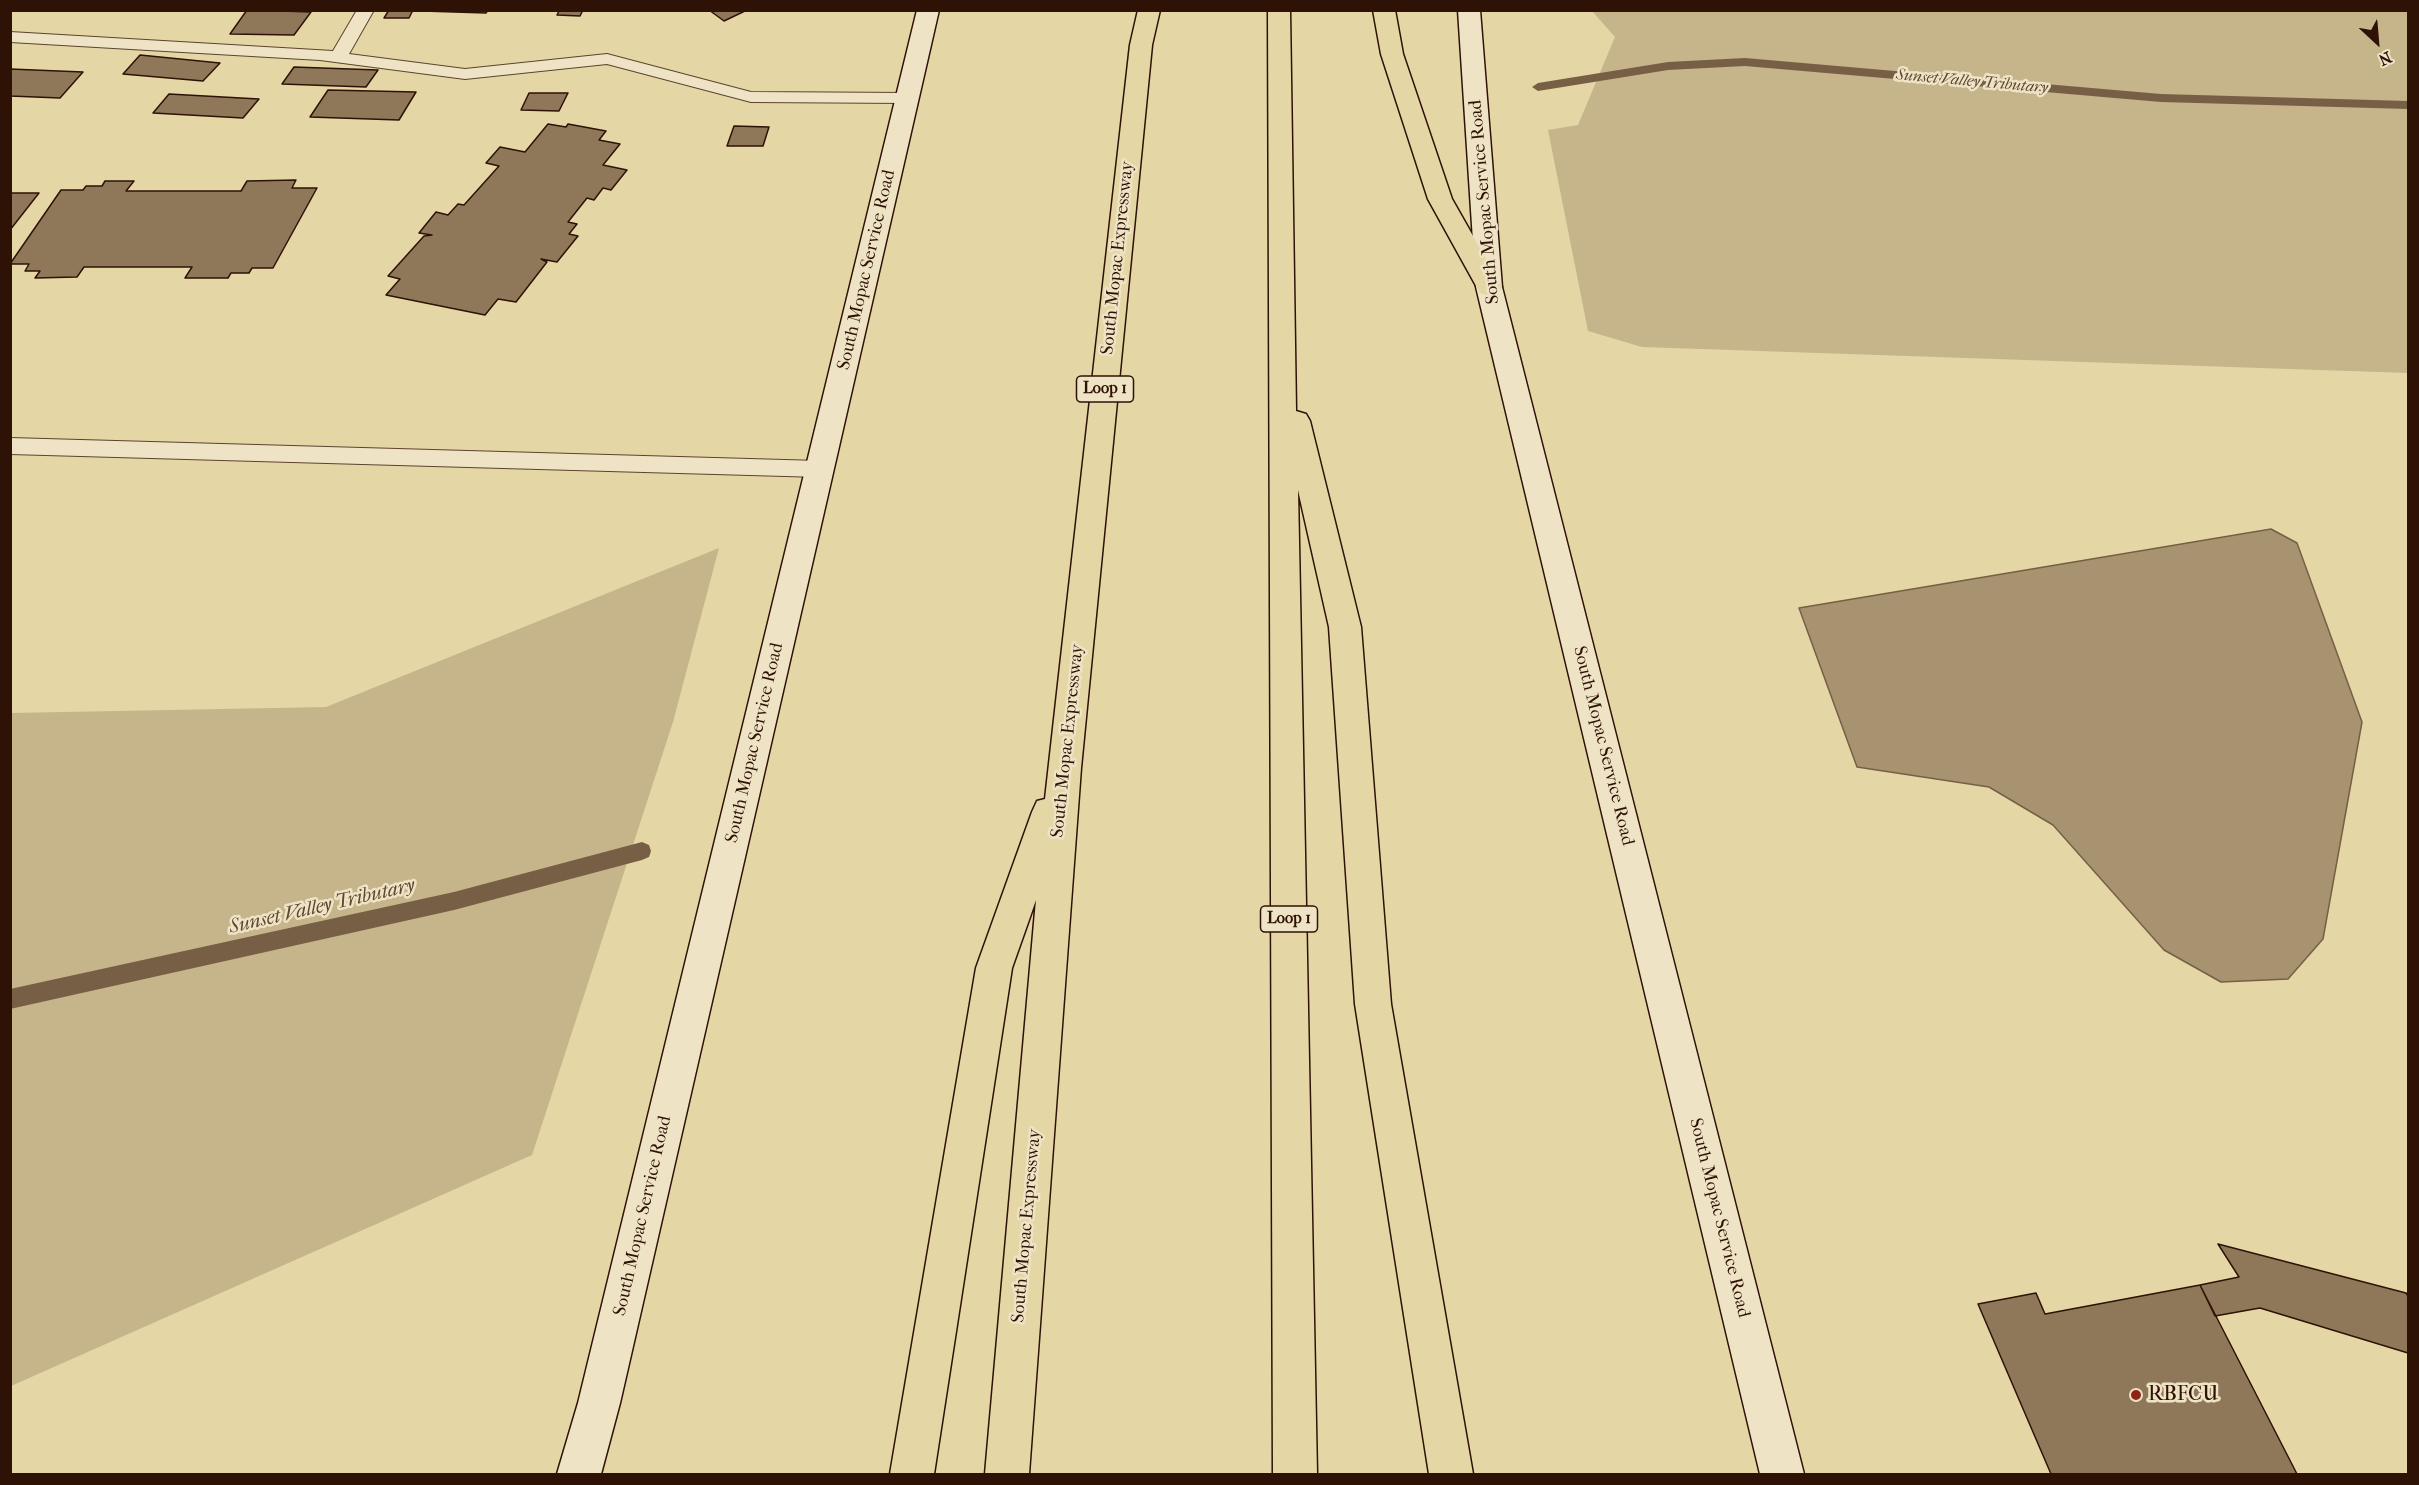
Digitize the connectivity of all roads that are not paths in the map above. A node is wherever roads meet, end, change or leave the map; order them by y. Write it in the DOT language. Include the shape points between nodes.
graph roads {
  1 [pos="366,10"];
  2 [pos="928,10"];
  3 [pos="1149,10"];
  4 [pos="1279,10"];
  5 [pos="1384,10"];
  6 [pos="1469,10"];
  7 [pos="10,37"];
  8 [pos="338,57"];
  9 [pos="908,98"];
  10 [pos="1489,287"];
  11 [pos="1282,364"];
  12 [pos="10,446"];
  13 [pos="820,469"];
  14 [pos="1064,768"];
  15 [pos="579,1474"];
  16 [pos="912,1474"];
  17 [pos="1007,1474"];
  18 [pos="1295,1474"];
  19 [pos="1451,1474"];
  20 [pos="1782,1474"];
  1 -- 8 [label="lane"];
  2 -- 9 [label="main road, South Mopac Service Road"];
  3 -- 14 [label="highway, South Mopac Expressway / Loop 1" via="1139,57"];
  4 -- 11 [label="highway, Loop 1"];
  5 -- 10 [label="highway" via="1392,54 1440,199"];
  6 -- 10 [label="main road, South Mopac Service Road"];
  7 -- 8 [label="lane"];
  8 -- 9 [label="lane" via="465,74 607,59 751,97"];
  9 -- 13 [label="main road, South Mopac Service Road"];
  10 -- 20 [label="main road, South Mopac Service Road"];
  11 -- 18 [label="highway, Loop 1"];
  11 -- 19 [label="highway" via="1345,627 1373,1004"];
  12 -- 13 [label="lane"];
  13 -- 15 [label="main road, South Mopac Service Road"];
  14 -- 16 [label="highway" via="994,968"];
  14 -- 17 [label="highway, South Mopac Expressway / Loop 1"];
}
